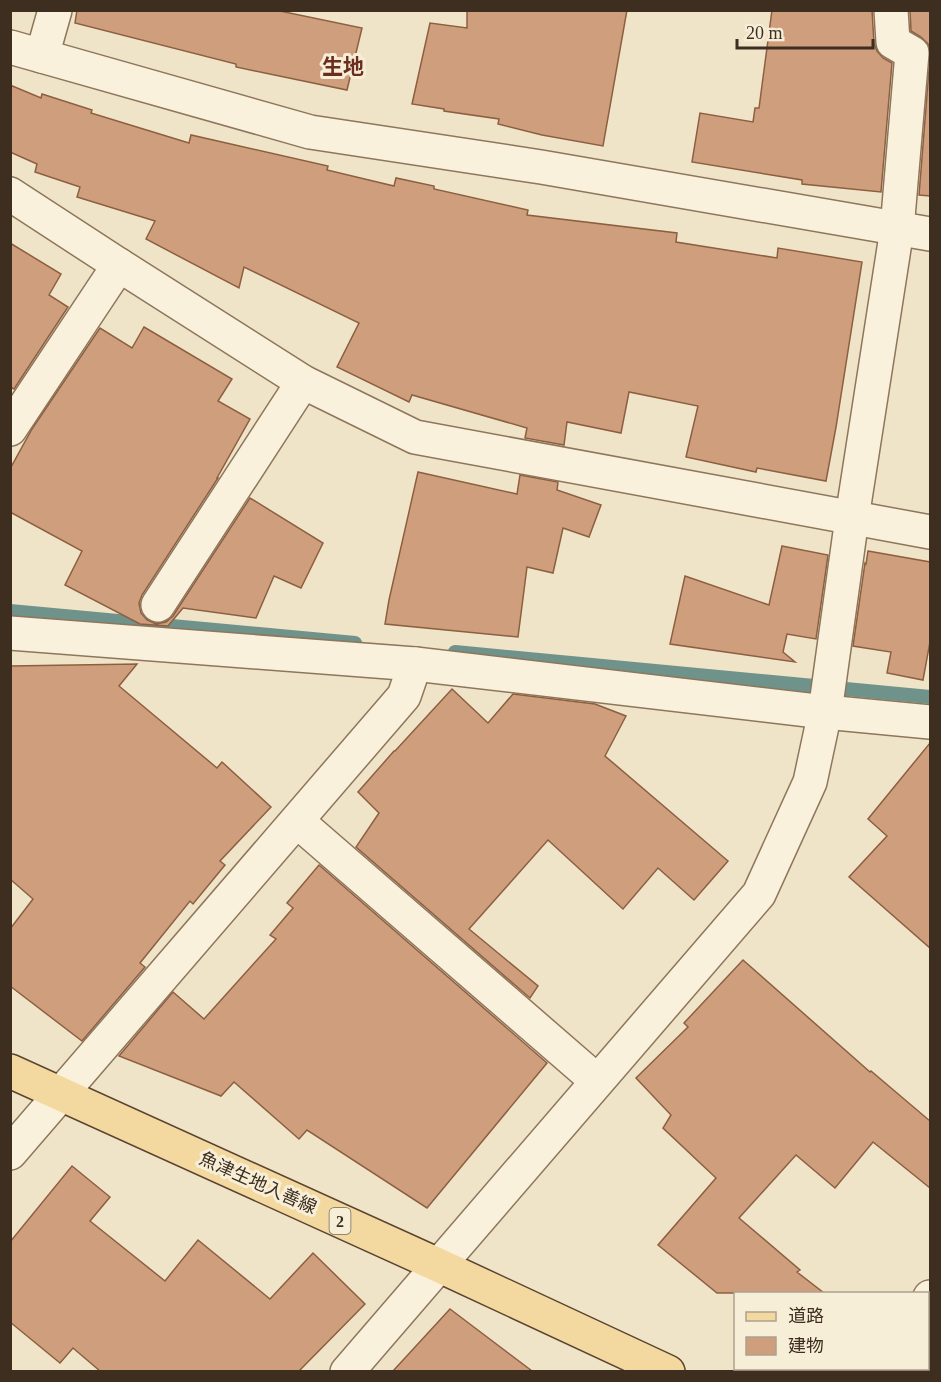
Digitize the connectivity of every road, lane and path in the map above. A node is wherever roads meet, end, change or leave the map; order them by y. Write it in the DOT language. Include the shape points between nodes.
graph roads {
  1 [pos="55,10"];
  2 [pos="891,10"];
  3 [pos="10,47"];
  4 [pos="42,56"];
  5 [pos="10,194"];
  6 [pos="897,229"];
  7 [pos="930,234"];
  8 [pos="119,266"];
  9 [pos="303,382"];
  10 [pos="10,429"];
  11 [pos="852,518"];
  12 [pos="930,532"];
  13 [pos="158,605"];
  14 [pos="10,633"];
  15 [pos="414,664"];
  16 [pos="825,712"];
  17 [pos="930,722"];
  18 [pos="297,821"];
  19 [pos="10,1071"];
  20 [pos="597,1081"];
  21 [pos="62,1094"];
  22 [pos="10,1153"];
  23 [pos="438,1265"];
  24 [pos="347,1371"];
  25 [pos="668,1371"];
  1 -- 4 [label="street"];
  2 -- 6 [label="street" via="893,42 912,53"];
  3 -- 4 [label="street"];
  4 -- 6 [label="street" via="310,132 541,167"];
  5 -- 8 [label="street"];
  6 -- 7 [label="street"];
  6 -- 11 [label="street"];
  8 -- 9 [label="street"];
  8 -- 10 [label="street"];
  9 -- 11 [label="street" via="415,437"];
  9 -- 13 [label="street"];
  11 -- 12 [label="street"];
  11 -- 16 [label="street"];
  14 -- 15 [label="street"];
  15 -- 16 [label="street"];
  15 -- 18 [label="street" via="404,696"];
  16 -- 17 [label="street"];
  16 -- 20 [label="street" via="810,782 759,894"];
  18 -- 20 [label="street"];
  18 -- 21 [label="street"];
  19 -- 21 [label="main road, 魚津生地入善線 / 2"];
  20 -- 23 [label="street"];
  21 -- 22 [label="street"];
  21 -- 23 [label="main road, 魚津生地入善線 / 2"];
  23 -- 24 [label="street"];
  23 -- 25 [label="main road, 魚津生地入善線 / 2"];
}
